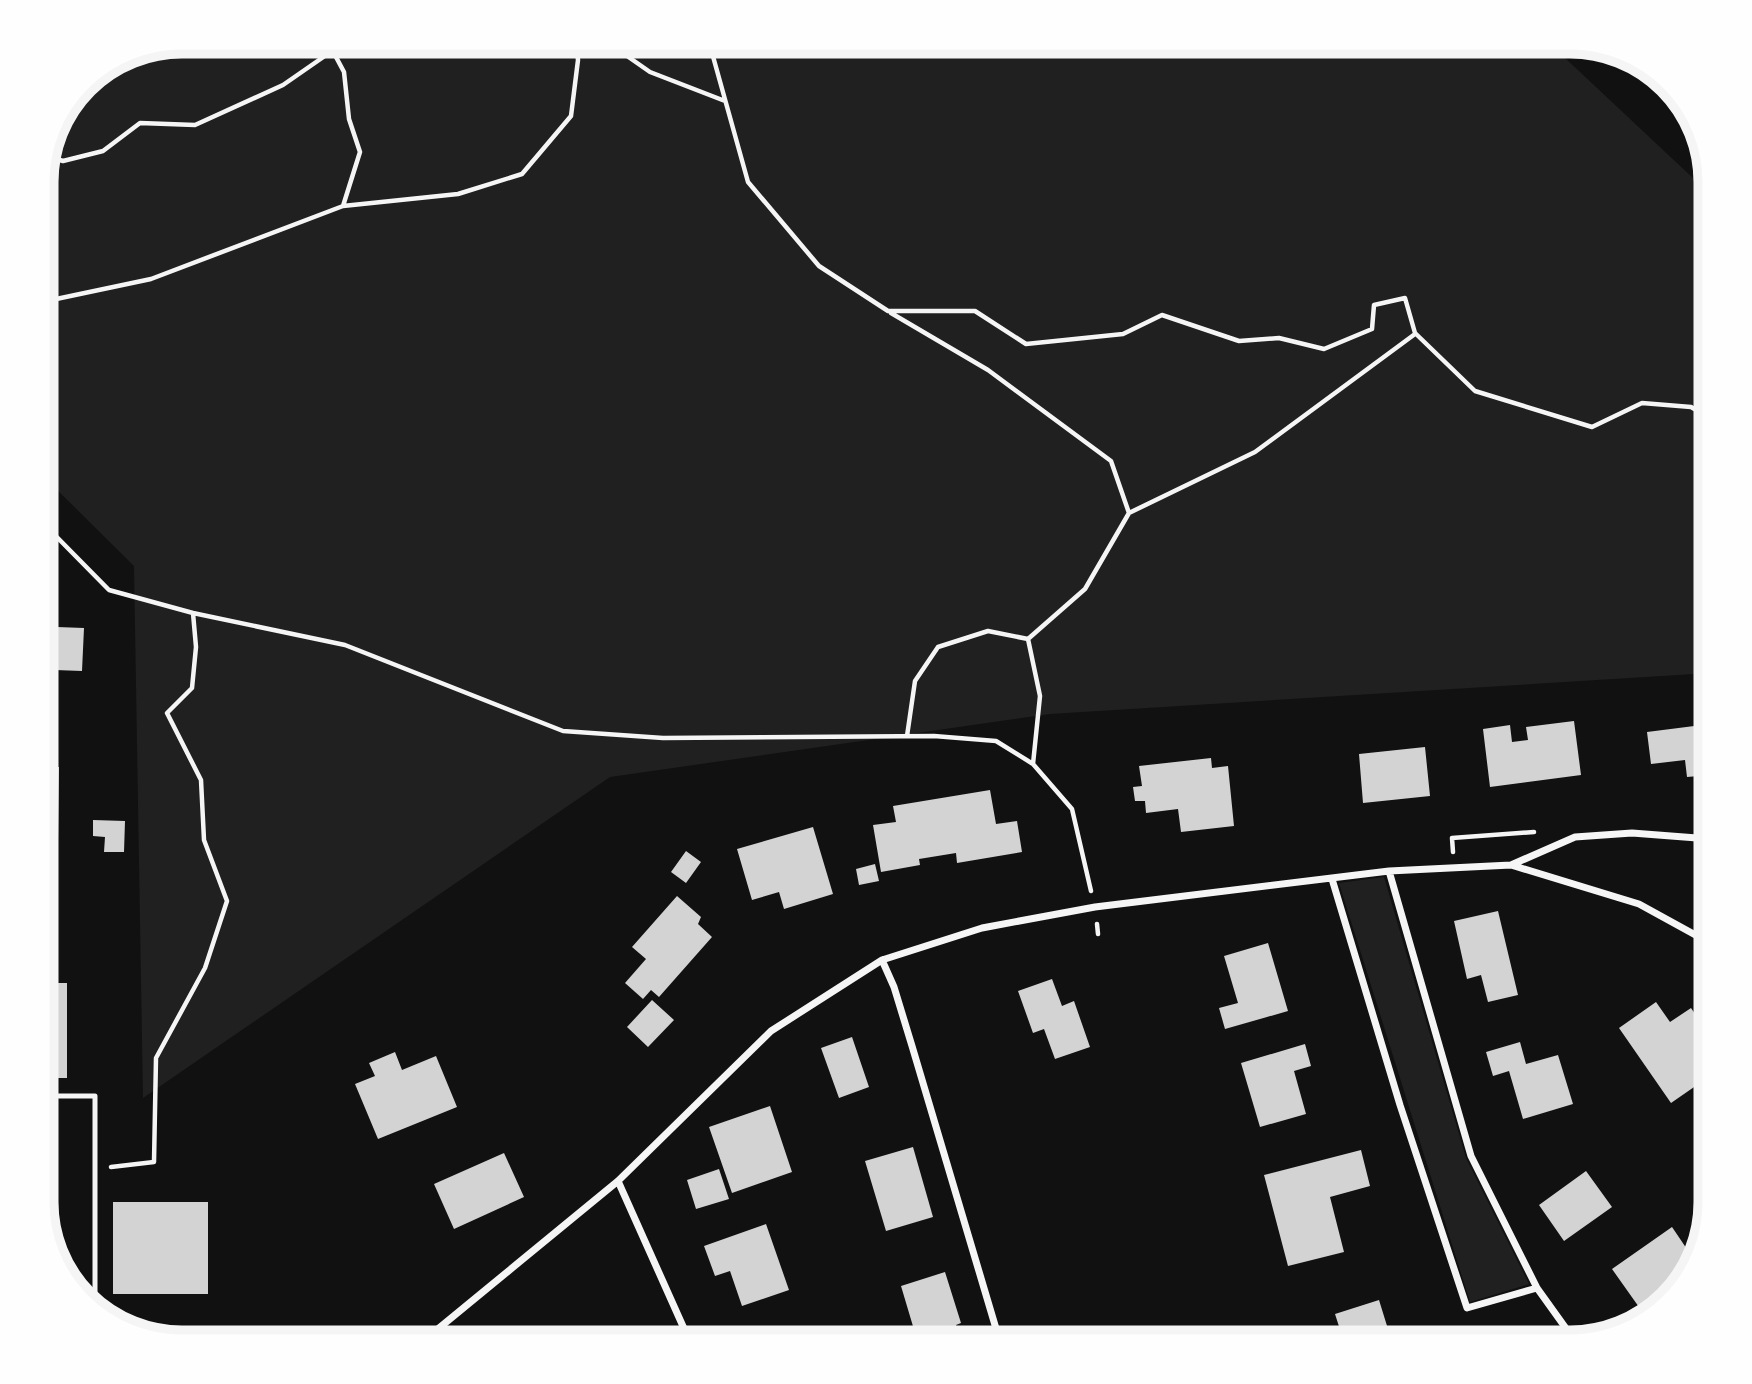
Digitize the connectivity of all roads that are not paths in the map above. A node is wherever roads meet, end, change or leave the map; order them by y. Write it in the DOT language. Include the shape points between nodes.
graph roads {
  1 [pos="1698,838"];
  2 [pos="1511,865"];
  3 [pos="1389,871"];
  4 [pos="1332,879"];
  5 [pos="1698,936"];
  6 [pos="882,960"];
  7 [pos="55,1096"];
  8 [pos="618,1181"];
  9 [pos="1537,1288"];
  10 [pos="95,1295"];
  11 [pos="437,1330"];
  12 [pos="685,1330"];
  13 [pos="996,1330"];
  14 [pos="1567,1330"];
  1 -- 2 [label="street" via="1632,834 1575,837"];
  2 -- 3 [label="street"];
  2 -- 5 [label="street" via="1639,904"];
  3 -- 4 [label="street"];
  3 -- 9 [label="street" via="1471,1156"];
  4 -- 6 [label="street" via="1095,907 982,928"];
  4 -- 9 [label="street" via="1466,1308"];
  6 -- 8 [label="street" via="771,1031"];
  6 -- 13 [label="street"];
  7 -- 10 [label="lane" via="95,1096"];
  8 -- 11 [label="street"];
  8 -- 12 [label="street"];
  9 -- 14 [label="street"];
}
